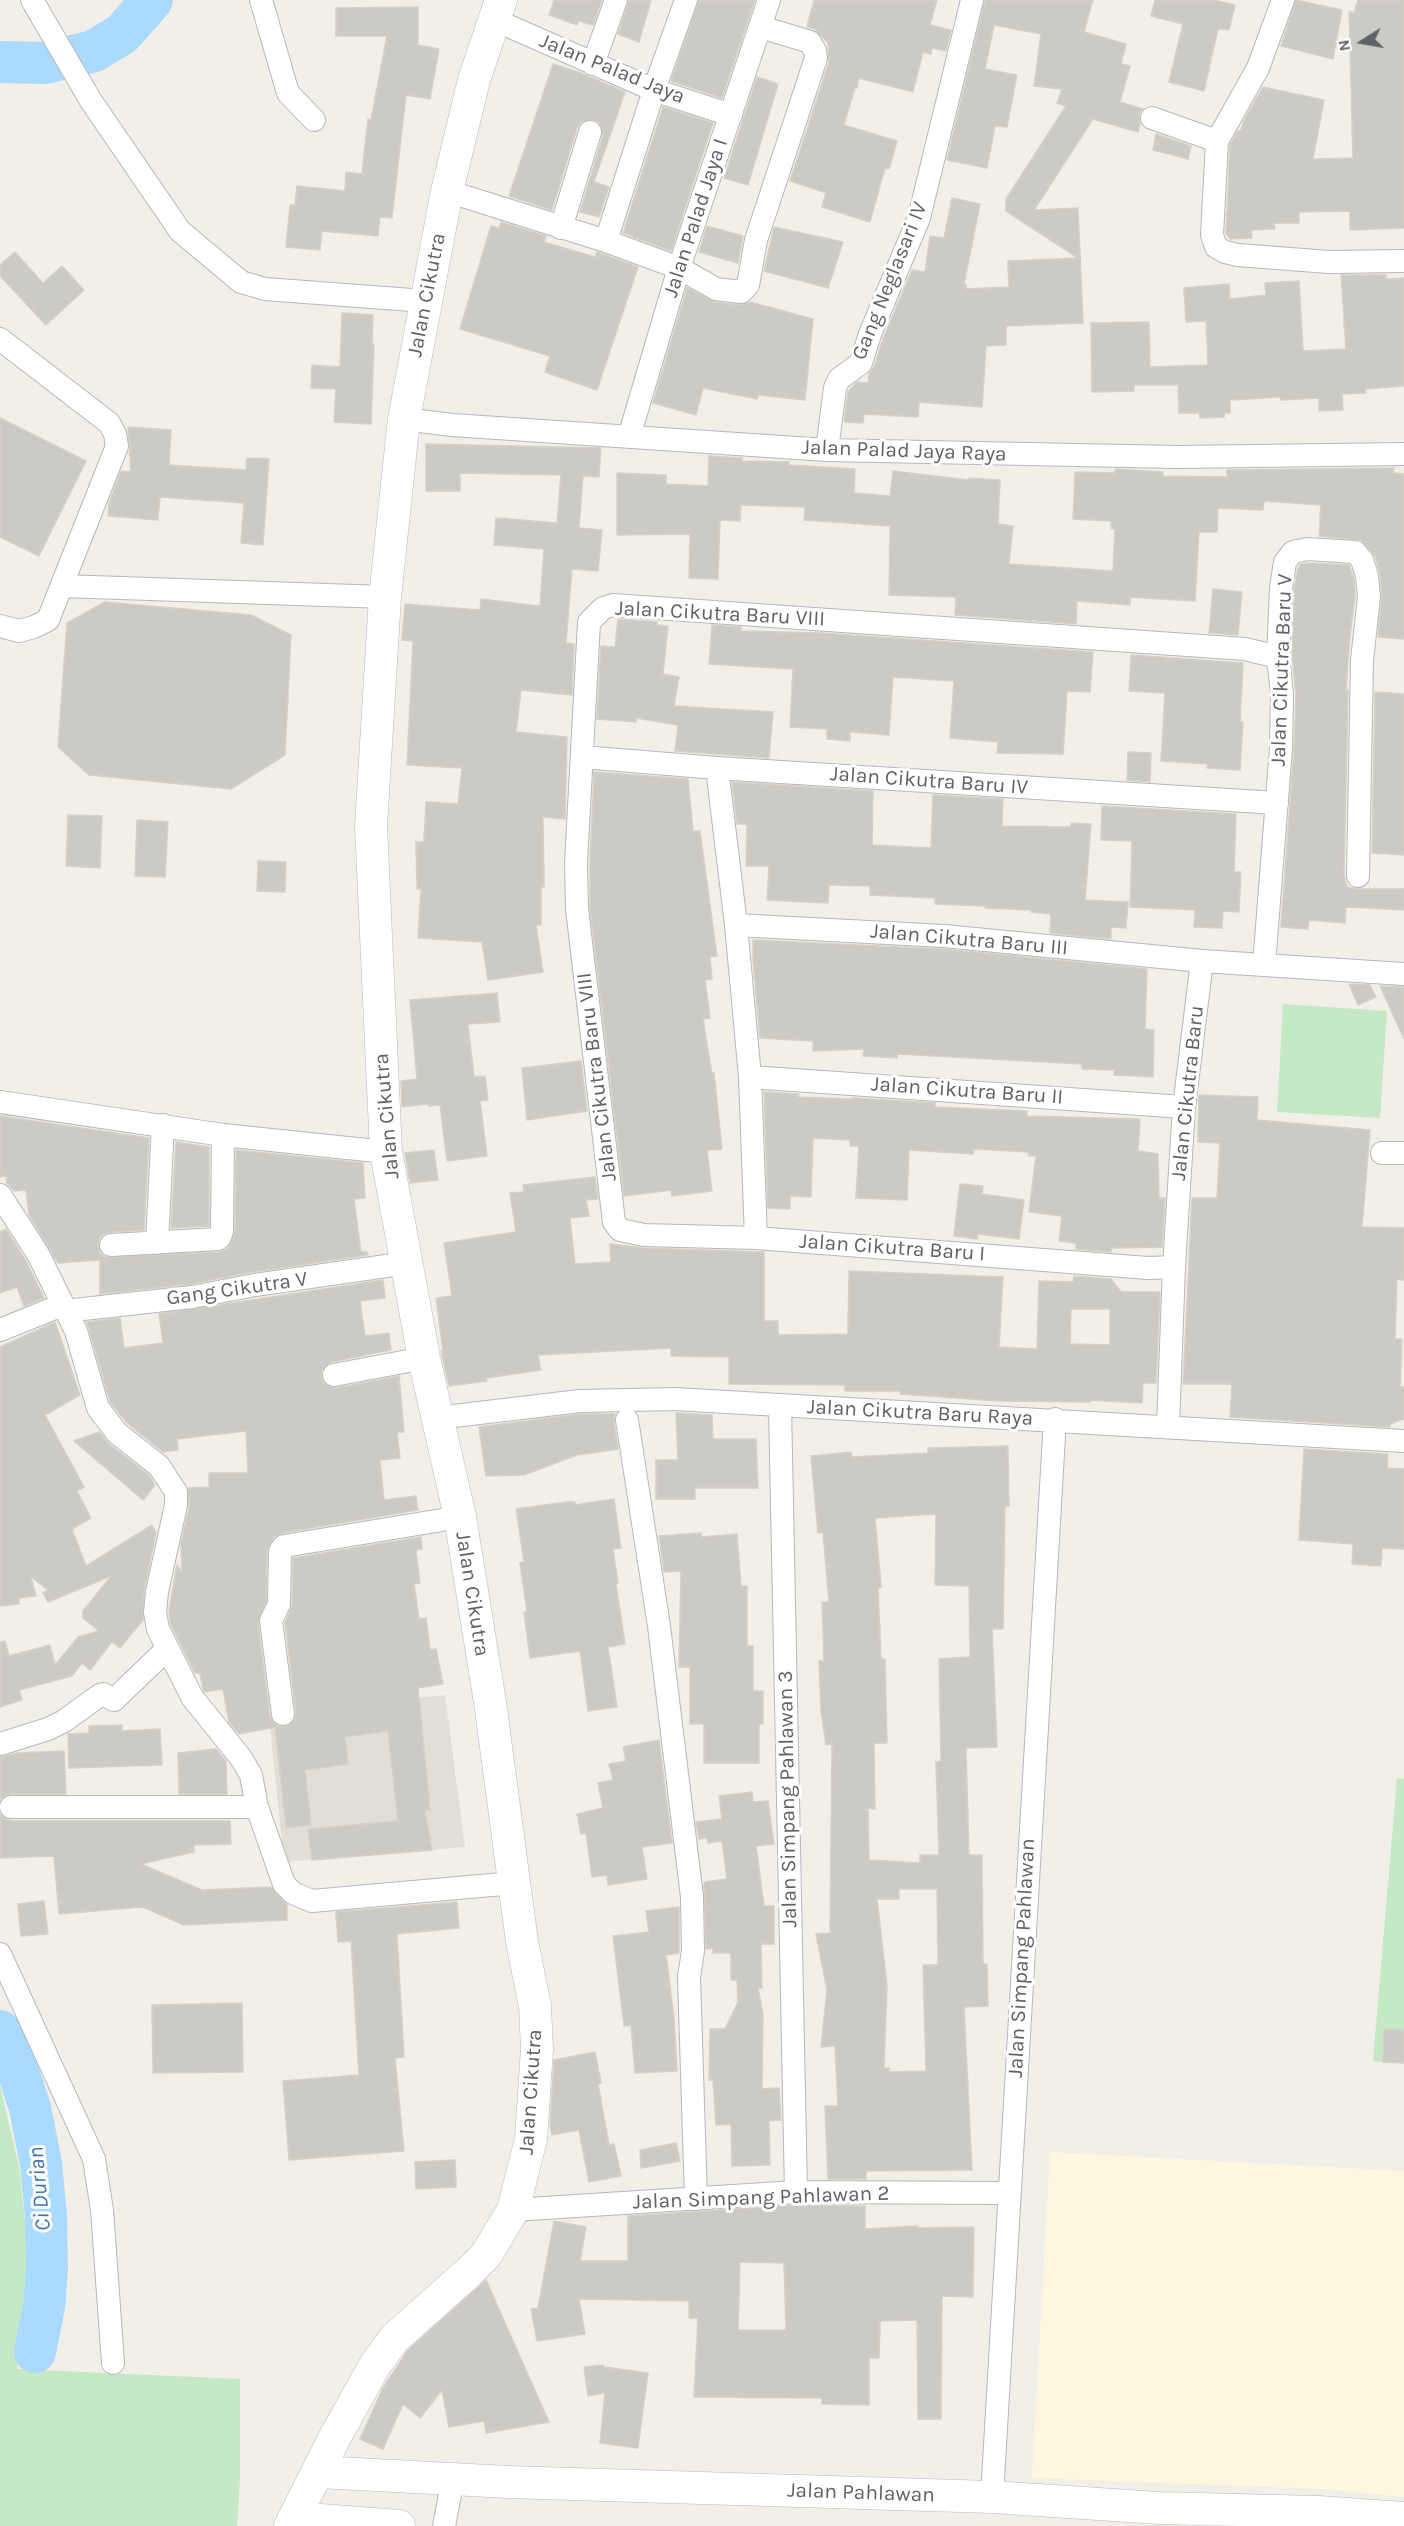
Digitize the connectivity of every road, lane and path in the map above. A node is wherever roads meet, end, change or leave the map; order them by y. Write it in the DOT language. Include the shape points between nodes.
graph roads {
  1 [pos="32,0"];
  2 [pos="261,0"];
  3 [pos="616,0"];
  4 [pos="686,0"];
  5 [pos="770,0"];
  6 [pos="972,0"];
  7 [pos="1283,0"];
  8 [pos="498,10"];
  9 [pos="761,27"];
  10 [pos="593,64"];
  11 [pos="654,90"];
  12 [pos="731,115"];
  13 [pos="1152,118"];
  14 [pos="314,120"];
  15 [pos="590,132"];
  16 [pos="1217,141"];
  17 [pos="447,191"];
  18 [pos="561,228"];
  19 [pos="606,241"];
  20 [pos="1404,261"];
  21 [pos="679,268"];
  22 [pos="425,301"];
  23 [pos="0,339"];
  24 [pos="404,419"];
  25 [pos="629,437"];
  26 [pos="827,450"];
  27 [pos="1404,454"];
  28 [pos="62,586"];
  29 [pos="385,597"];
  30 [pos="0,626"];
  31 [pos="1278,657"];
  32 [pos="582,757"];
  33 [pos="717,768"];
  34 [pos="1277,803"];
  35 [pos="1358,876"];
  36 [pos="736,925"];
  37 [pos="1202,961"];
  38 [pos="1264,965"];
  39 [pos="1404,974"];
  40 [pos="750,1077"];
  41 [pos="0,1102"];
  42 [pos="1184,1107"];
  43 [pos="163,1125"];
  44 [pos="223,1135"];
  45 [pos="386,1152"];
  46 [pos="0,1195"];
  47 [pos="614,1222"];
  48 [pos="756,1238"];
  49 [pos="157,1243"];
  50 [pos="111,1245"];
  51 [pos="407,1263"];
  52 [pos="1174,1267"];
  53 [pos="64,1308"];
  54 [pos="0,1330"];
  55 [pos="424,1358"];
  56 [pos="334,1375"];
  57 [pos="780,1406"];
  58 [pos="437,1418"];
  59 [pos="1055,1419"];
  60 [pos="627,1420"];
  61 [pos="1168,1427"];
  62 [pos="1404,1441"];
  63 [pos="460,1517"];
  64 [pos="167,1649"];
  65 [pos="283,1714"];
  66 [pos="0,1744"];
  67 [pos="11,1807"];
  68 [pos="257,1807"];
  69 [pos="514,1883"];
  70 [pos="0,1954"];
  71 [pos="796,2192"];
  72 [pos="1008,2193"];
  73 [pos="696,2199"];
  74 [pos="513,2210"];
  75 [pos="113,2362"];
  76 [pos="319,2472"];
  77 [pos="453,2479"];
  78 [pos="992,2497"];
  79 [pos="1404,2518"];
  80 [pos="292,2522"];
  81 [pos="399,2526"];
  82 [pos="444,2526"];
  1 -- 22 [label="street" via="91,101 180,231 241,282 265,289"];
  2 -- 14 [label="street" via="288,93"];
  3 -- 10 [label="street"];
  4 -- 11 [label="street"];
  5 -- 9 [label="street, Jalan Palad Jaya I"];
  6 -- 26 [label="street, Gang Neglasari IV" via="919,218 861,363 839,379 835,388"];
  7 -- 16 [label="street" via="1258,68"];
  8 -- 10 [label="street, Jalan Palad Jaya"];
  8 -- 17 [label="main road, Jalan Cikutra" via="474,80"];
  9 -- 12 [label="street, Jalan Palad Jaya I"];
  9 -- 21 [label="street" via="810,42 816,58 756,240 748,285 741,292 731,293"];
  10 -- 11 [label="street, Jalan Palad Jaya"];
  11 -- 12 [label="street, Jalan Palad Jaya"];
  11 -- 19 [label="street"];
  12 -- 21 [label="street, Jalan Palad Jaya I"];
  13 -- 16 [label="street"];
  15 -- 18 [label="street"];
  16 -- 20 [label="street" via="1212,235 1216,247 1238,255 1329,262"];
  17 -- 18 [label="street"];
  17 -- 22 [label="main road, Jalan Cikutra"];
  18 -- 19 [label="street"];
  19 -- 21 [label="street"];
  21 -- 25 [label="street, Jalan Palad Jaya I"];
  22 -- 24 [label="main road, Jalan Cikutra"];
  23 -- 28 [label="street" via="109,423 115,434 117,446"];
  24 -- 25 [label="street, Jalan Palad Jaya Raya"];
  24 -- 29 [label="main road, Jalan Cikutra"];
  25 -- 26 [label="street, Jalan Palad Jaya Raya"];
  26 -- 27 [label="street, Jalan Palad Jaya Raya" via="1177,457"];
  28 -- 29 [label="street"];
  28 -- 30 [label="street" via="48,620 19,631"];
  29 -- 45 [label="main road, Jalan Cikutra" via="371,826"];
  31 -- 32 [label="street, Jalan Cikutra Baru VIII" via="1245,649 613,605 603,608 589,622"];
  31 -- 34 [label="street, Jalan Cikutra Baru V" via="1282,694"];
  31 -- 35 [label="street, Jalan Cikutra Baru V" via="1285,562 1293,552 1307,549 1355,552 1362,560 1369,597 1362,660"];
  32 -- 33 [label="street, Jalan Cikutra Baru IV"];
  32 -- 47 [label="street, Jalan Cikutra Baru VIII" via="577,909"];
  33 -- 34 [label="street, Jalan Cikutra Baru IV"];
  33 -- 36 [label="street"];
  34 -- 38 [label="street, Jalan Cikutra Baru V"];
  36 -- 37 [label="street, Jalan Cikutra Baru III" via="944,936"];
  36 -- 40 [label="street"];
  37 -- 38 [label="street"];
  37 -- 42 [label="street, Jalan Cikutra Baru"];
  38 -- 39 [label="street"];
  40 -- 42 [label="street, Jalan Cikutra Baru II"];
  40 -- 48 [label="street"];
  41 -- 43 [label="street"];
  42 -- 52 [label="street, Jalan Cikutra Baru"];
  43 -- 44 [label="street"];
  43 -- 49 [label="street"];
  44 -- 45 [label="street"];
  44 -- 49 [label="street" via="220,1237"];
  45 -- 51 [label="main road, Jalan Cikutra"];
  46 -- 53 [label="street" via="38,1254"];
  47 -- 48 [label="street, Jalan Cikutra Baru I" via="620,1230 630,1233"];
  48 -- 52 [label="street, Jalan Cikutra Baru I"];
  49 -- 50 [label="street"];
  51 -- 53 [label="street, Gang Cikutra V" via="192,1297"];
  51 -- 55 [label="main road, Jalan Cikutra"];
  52 -- 61 [label="street, Jalan Cikutra Baru"];
  53 -- 54 [label="street, Gang Cikutra V"];
  53 -- 64 [label="street" via="76,1331 104,1418 159,1466 176,1492 155,1612"];
  55 -- 56 [label="street"];
  55 -- 58 [label="main road, Jalan Cikutra"];
  57 -- 58 [label="street, Jalan Cikutra Baru Raya" via="629,1399"];
  57 -- 59 [label="street, Jalan Cikutra Baru Raya"];
  57 -- 71 [label="street, Jalan Simpang Pahlawan 3"];
  58 -- 63 [label="main road, Jalan Cikutra"];
  59 -- 61 [label="street, Jalan Cikutra Baru Raya"];
  59 -- 72 [label="street, Jalan Simpang Pahlawan"];
  60 -- 73 [label="street" via="659,1626 692,1897 693,1951 689,1977"];
  61 -- 62 [label="street, Jalan Cikutra Baru Raya"];
  63 -- 65 [label="street" via="284,1546 280,1551 279,1604 271,1621"];
  63 -- 69 [label="main road, Jalan Cikutra"];
  64 -- 66 [label="street" via="114,1700 99,1695 48,1729"];
  64 -- 68 [label="street" via="192,1697 251,1775"];
  67 -- 68 [label="street"];
  68 -- 69 [label="street" via="284,1884 312,1901"];
  69 -- 74 [label="main road, Jalan Cikutra" via="535,2006 537,2049 531,2139"];
  70 -- 75 [label="street" via="94,2159 102,2210"];
  71 -- 72 [label="street, Jalan Simpang Pahlawan 2"];
  71 -- 73 [label="street, Jalan Simpang Pahlawan 2"];
  72 -- 78 [label="street, Jalan Simpang Pahlawan"];
  73 -- 74 [label="street, Jalan Simpang Pahlawan 2"];
  74 -- 76 [label="main road, Jalan Cikutra" via="486,2255 395,2338 375,2365"];
  76 -- 77 [label="main road, Jalan Pahlawan"];
  76 -- 80 [label="main road, Jalan Cikutra"];
  77 -- 78 [label="main road, Jalan Pahlawan"];
  77 -- 82 [label="street"];
  78 -- 79 [label="main road, Jalan Pahlawan"];
  80 -- 81 [label="main road"];
}
